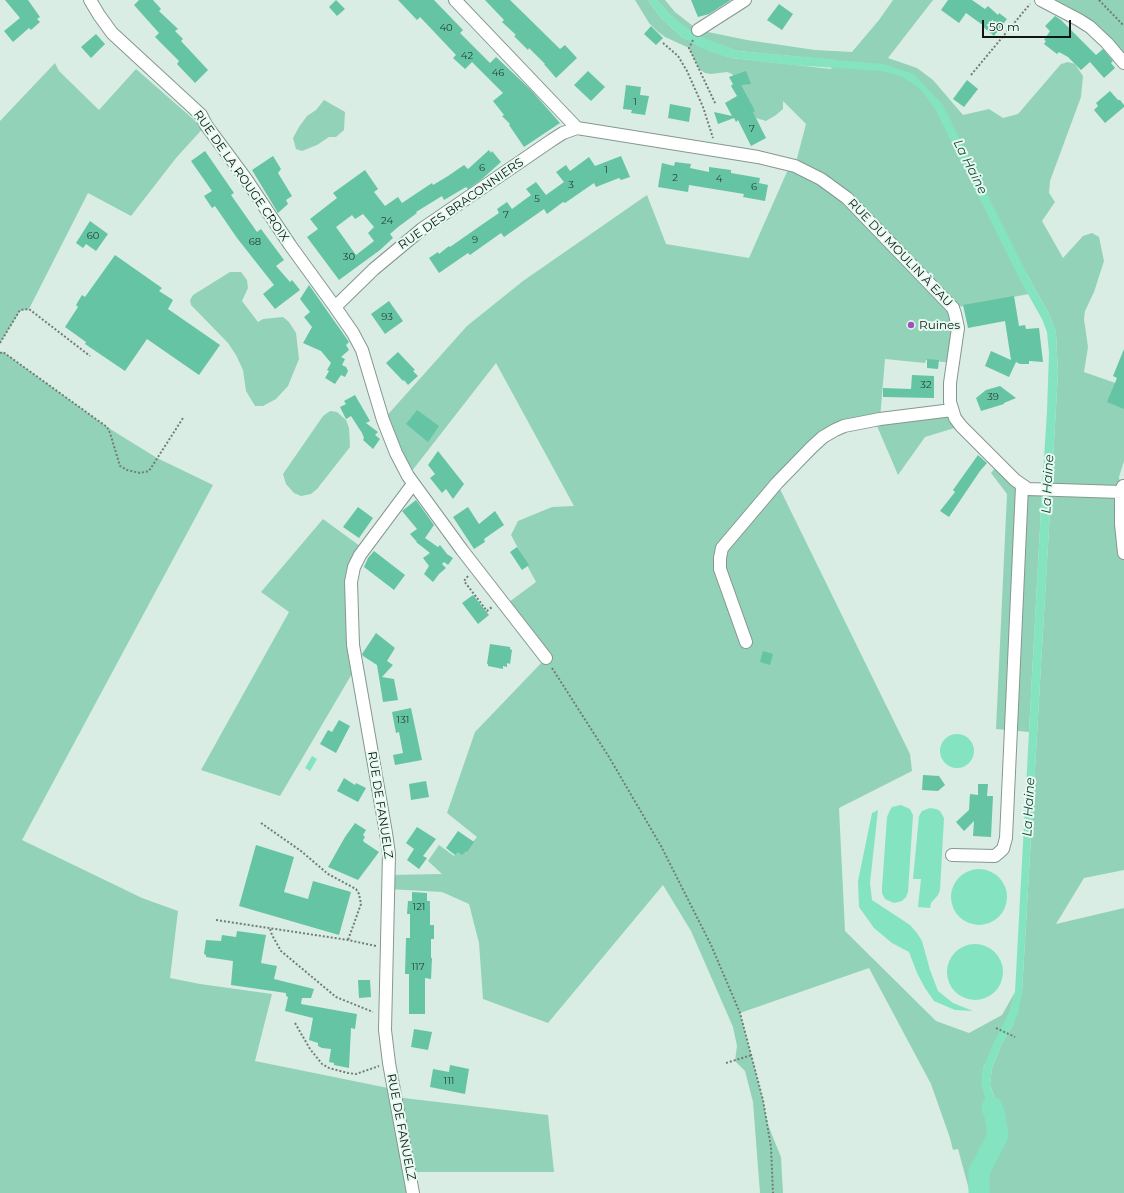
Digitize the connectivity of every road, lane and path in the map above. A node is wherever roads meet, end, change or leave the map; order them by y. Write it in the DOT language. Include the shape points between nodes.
graph roads {
  1 [pos="90,0"];
  2 [pos="455,0"];
  3 [pos="745,0"];
  4 [pos="1034,0"];
  5 [pos="1041,0"];
  6 [pos="1099,0"];
  7 [pos="1124,26"];
  8 [pos="698,30"];
  9 [pos="663,43"];
  10 [pos="689,48"];
  11 [pos="1124,63"];
  12 [pos="971,75"];
  13 [pos="716,105"];
  14 [pos="577,128"];
  15 [pos="716,149"];
  16 [pos="335,307"];
  17 [pos="0,343"];
  18 [pos="0,353"];
  19 [pos="90,356"];
  20 [pos="952,410"];
  21 [pos="183,418"];
  22 [pos="413,484"];
  23 [pos="1022,486"];
  24 [pos="1122,489"];
  25 [pos="1124,553"];
  26 [pos="746,642"];
  27 [pos="546,658"];
  28 [pos="261,823"];
  29 [pos="952,855"];
  30 [pos="216,920"];
  31 [pos="270,929"];
  32 [pos="348,940"];
  33 [pos="387,948"];
  34 [pos="386,1016"];
  35 [pos="295,1023"];
  36 [pos="996,1028"];
  37 [pos="1015,1037"];
  38 [pos="752,1055"];
  39 [pos="389,1063"];
  40 [pos="726,1063"];
  41 [pos="413,1193"];
  42 [pos="773,1193"];
  1 -- 16 [label="street, RUE DE LA ROUGE CROIX" via="112,33 201,115"];
  2 -- 14 [label="street"];
  3 -- 8 [label="street"];
  4 -- 12 [label="path"];
  5 -- 11 [label="street" via="1090,27"];
  6 -- 7 [label="path"];
  9 -- 15 [label="path" via="678,56 687,71 703,107"];
  10 -- 13 [label="path"];
  14 -- 15 [label="street, RUE DU MOULIN À EAU"];
  14 -- 16 [label="street, RUE DES BRACONNIERS" via="558,137 422,229 374,269"];
  15 -- 20 [label="street, RUE DU MOULIN À EAU" via="795,166 821,179 847,198 947,301 956,314 958,328 950,384"];
  16 -- 22 [label="street, RUE DE LA ROUGE CROIX" via="362,350 383,420 396,453"];
  17 -- 19 [label="path" via="20,310 29,309"];
  18 -- 21 [label="path" via="4,352 107,427 120,466 127,470 140,473 149,471"];
  20 -- 23 [label="street, RUE DU MOULIN À EAU" via="961,426"];
  20 -- 26 [label="street" via="844,426 823,437 777,483 722,548 720,558 720,569"];
  22 -- 27 [label="street, RUE DE LA ROUGE CROIX"];
  22 -- 33 [label="street, RUE DE FANUELZ" via="360,555 350,582 353,645 389,854"];
  23 -- 24 [label="street, RUE DU MOULIN À EAU" via="1036,490"];
  23 -- 29 [label="street" via="1006,838 1003,849 995,856"];
  24 -- 25 [label="street" via="1121,524"];
  27 -- 38 [label="path" via="609,757 668,859 711,945 737,1006"];
  28 -- 32 [label="path" via="328,874 356,889 361,904"];
  30 -- 31 [label="path"];
  31 -- 32 [label="path"];
  31 -- 34 [label="path" via="281,950 336,997"];
  32 -- 33 [label="path"];
  33 -- 34 [label="street, RUE DE FANUELZ"];
  34 -- 39 [label="street, RUE DE FANUELZ"];
  35 -- 39 [label="path" via="310,1049 322,1064 329,1068 356,1074"];
  36 -- 37 [label="path"];
  38 -- 40 [label="path"];
  38 -- 42 [label="path" via="772,1147"];
  39 -- 41 [label="street, RUE DE FANUELZ"];
}
